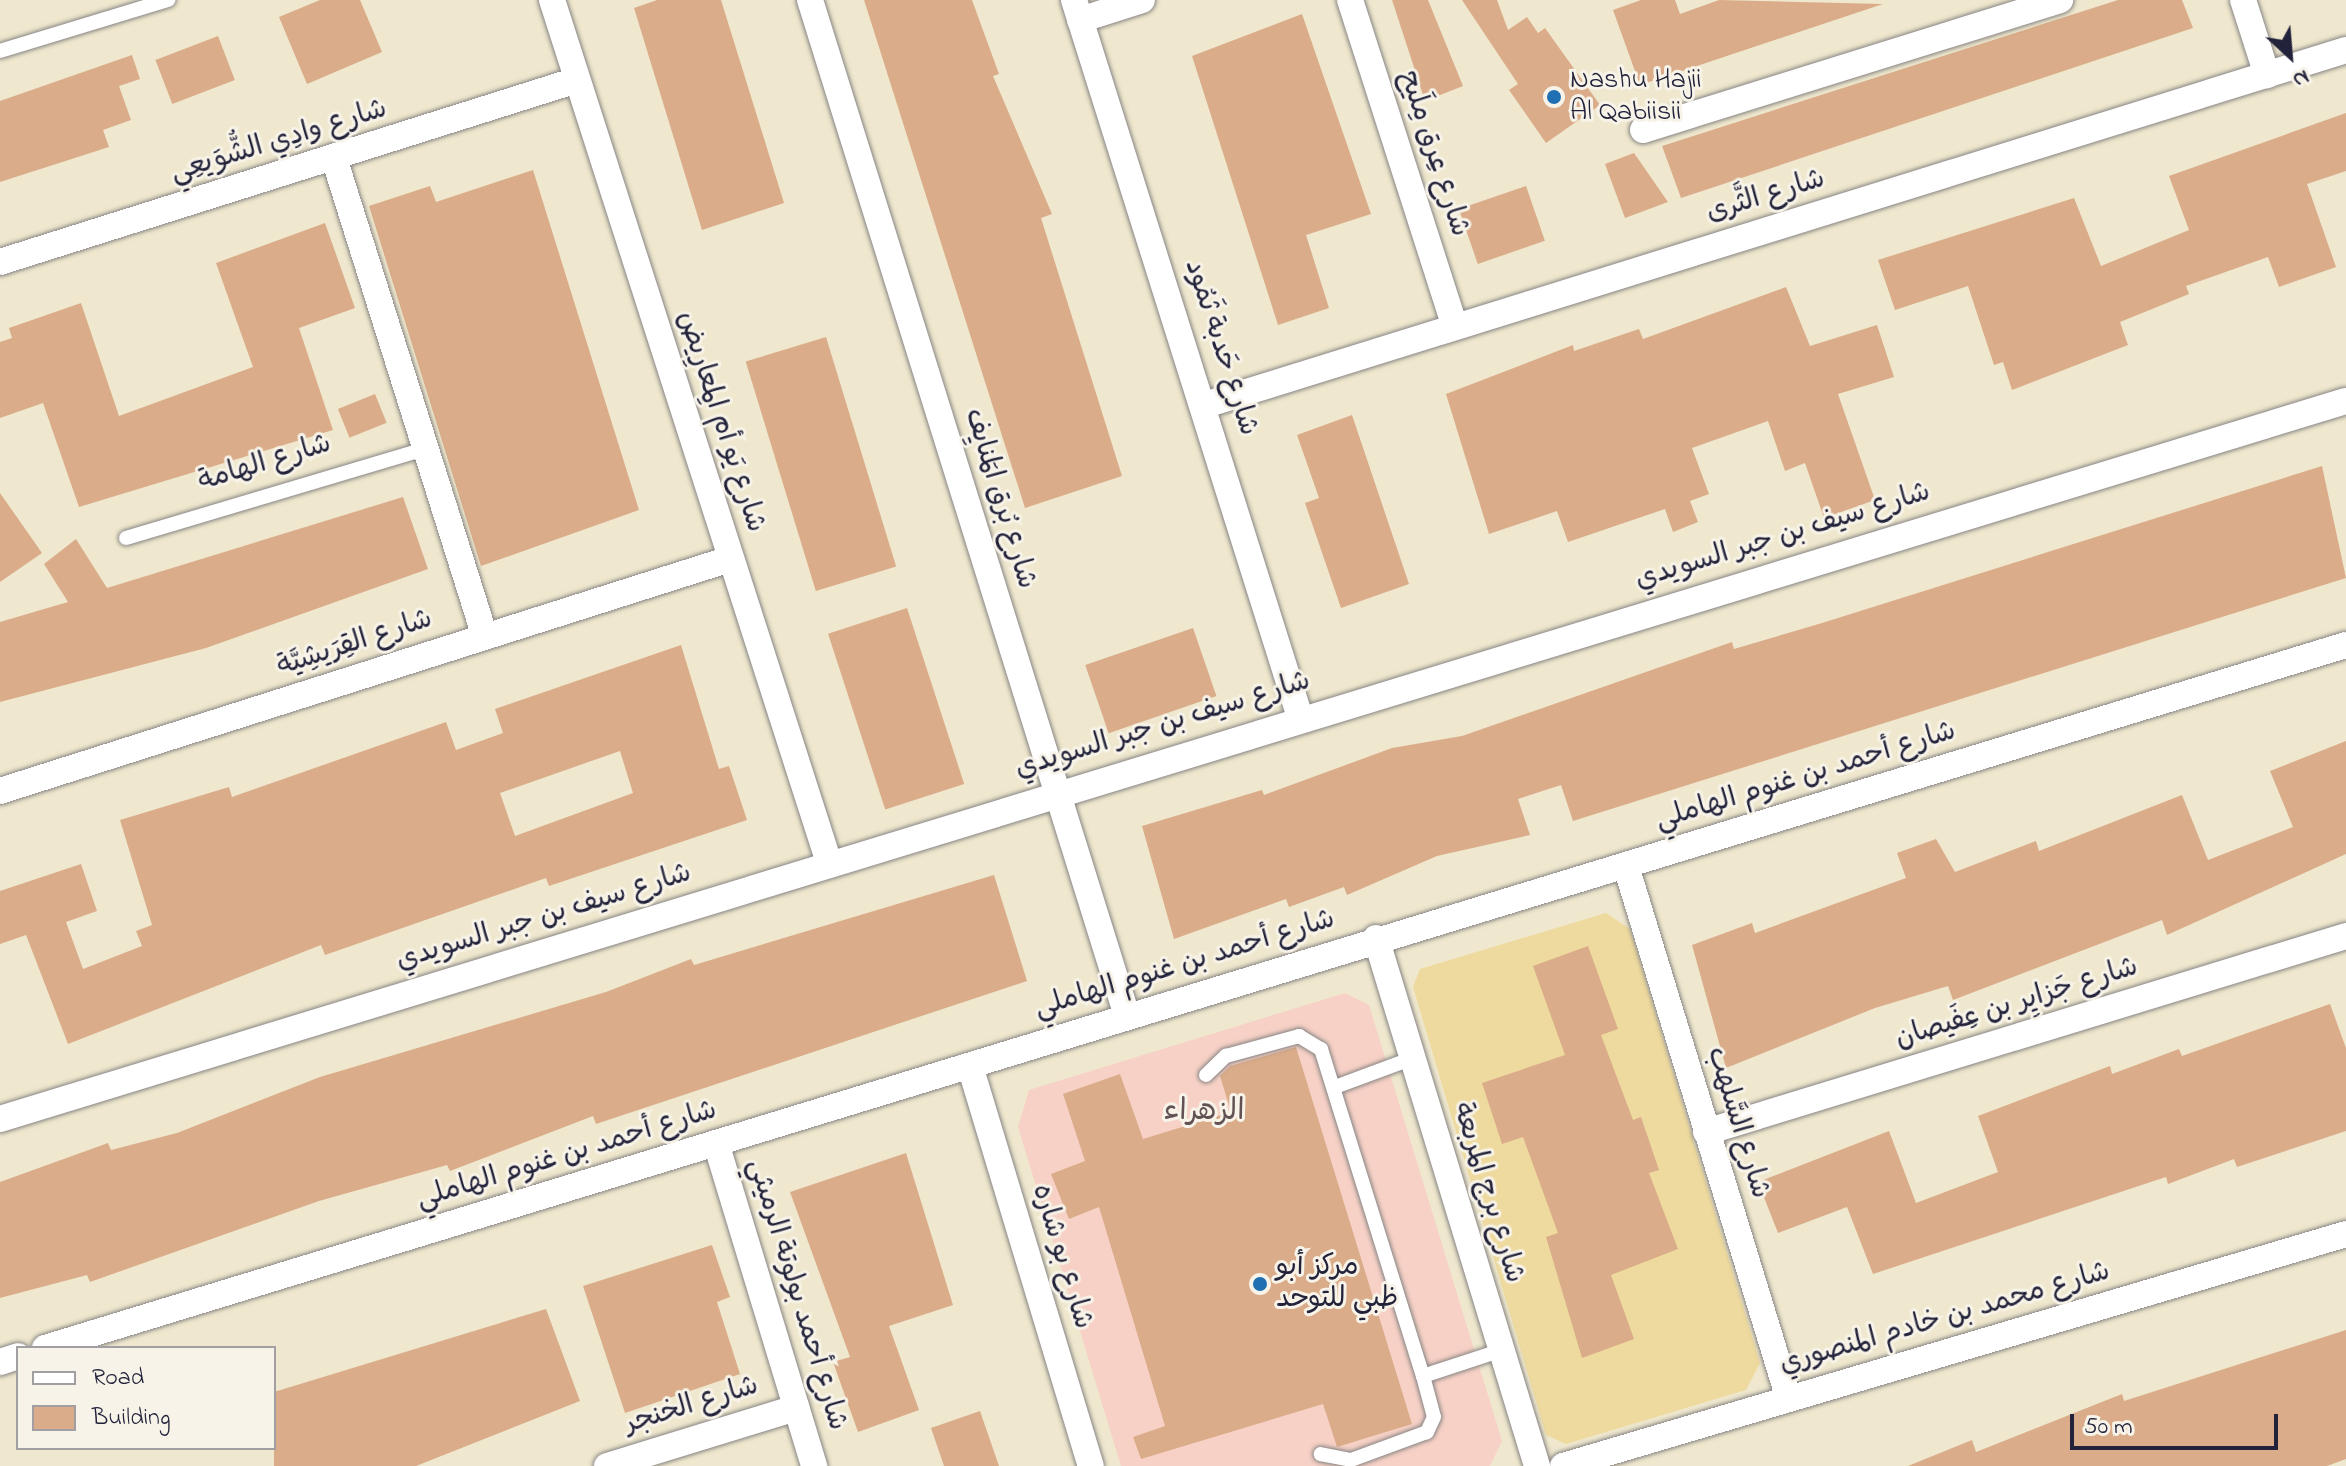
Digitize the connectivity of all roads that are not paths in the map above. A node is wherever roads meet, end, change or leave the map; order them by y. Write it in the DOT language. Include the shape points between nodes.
graph roads {
  1 [pos="168,0"];
  2 [pos="552,0"];
  3 [pos="810,0"];
  4 [pos="1142,0"];
  5 [pos="1350,0"];
  6 [pos="2060,0"];
  7 [pos="2243,0"];
  8 [pos="1077,10"];
  9 [pos="2346,50"];
  10 [pos="0,51"];
  11 [pos="2267,75"];
  12 [pos="577,80"];
  13 [pos="1643,130"];
  14 [pos="334,158"];
  15 [pos="0,262"];
  16 [pos="1455,327"];
  17 [pos="2346,401"];
  18 [pos="1205,405"];
  19 [pos="422,450"];
  20 [pos="126,538"];
  21 [pos="730,559"];
  22 [pos="485,637"];
  23 [pos="2346,645"];
  24 [pos="1300,717"];
  25 [pos="0,791"];
  26 [pos="1057,792"];
  27 [pos="829,863"];
  28 [pos="1626,866"];
  29 [pos="2346,936"];
  30 [pos="1376,938"];
  31 [pos="1127,1016"];
  32 [pos="1413,1058"];
  33 [pos="970,1066"];
  34 [pos="1206,1075"];
  35 [pos="1335,1087"];
  36 [pos="0,1119"];
  37 [pos="1706,1132"];
  38 [pos="716,1143"];
  39 [pos="2346,1234"];
  40 [pos="52,1346"];
  41 [pos="1502,1350"];
  42 [pos="1423,1376"];
  43 [pos="1789,1399"];
  44 [pos="796,1408"];
  45 [pos="1321,1454"];
  46 [pos="607,1466"];
  47 [pos="814,1466"];
  48 [pos="1091,1466"];
  49 [pos="1537,1466"];
  50 [pos="1563,1466"];
  1 -- 10 [label="lane"];
  2 -- 12 [label="street, شارع يَو أم المِعارِيض"];
  3 -- 26 [label="street, شارع بُرق المَنايِف"];
  4 -- 8 [label="street"];
  5 -- 16 [label="street, شارع عِرق مِلَيح"];
  6 -- 13 [label="street"];
  7 -- 11 [label="street"];
  8 -- 18 [label="street, شارع حَدبة ثَمُود"];
  9 -- 11 [label="street, شارع الثَّرى"];
  11 -- 16 [label="street, شارع الثَّرى"];
  12 -- 14 [label="street, شارع وادِي الشُّوَيعِي"];
  12 -- 21 [label="street, شارع يَو أم المِعارِيض"];
  14 -- 15 [label="street, شارع وادِي الشُّوَيعِي"];
  14 -- 19 [label="street"];
  16 -- 18 [label="street, شارع الثَّرى"];
  17 -- 24 [label="street, شارع سيف بن جبر السويدي"];
  18 -- 24 [label="street, شارع حَدبة ثَمُود"];
  19 -- 20 [label="lane, شارع الهامة"];
  19 -- 22 [label="street"];
  21 -- 22 [label="street, شارع القِرَيشِيَّة"];
  21 -- 27 [label="street, شارع يَو أم المِعارِيض"];
  22 -- 25 [label="street, شارع القِرَيشِيَّة"];
  23 -- 28 [label="street, شارع أحمد بن غنوم الهاملي"];
  24 -- 26 [label="street, شارع سيف بن جبر السويدي"];
  26 -- 27 [label="street, شارع سيف بن جبر السويدي"];
  26 -- 31 [label="street, شارع بُرق المَنايِف"];
  27 -- 36 [label="street, شارع سيف بن جبر السويدي"];
  28 -- 30 [label="street, شارع أحمد بن غنوم الهاملي"];
  28 -- 37 [label="street, شارع السَّلهب"];
  29 -- 37 [label="street, شارع جَزايِر بن عِفَيصان"];
  30 -- 31 [label="street, شارع أحمد بن غنوم الهاملي"];
  30 -- 32 [label="street, شارع برج المربعة"];
  31 -- 33 [label="street, شارع أحمد بن غنوم الهاملي"];
  32 -- 35 [label="lane"];
  32 -- 41 [label="street, شارع برج المربعة"];
  33 -- 38 [label="street, شارع أحمد بن غنوم الهاملي"];
  33 -- 48 [label="street, شارع بو شاره"];
  34 -- 35 [label="lane" via="1226,1056 1299,1036 1321,1049"];
  35 -- 42 [label="lane"];
  37 -- 43 [label="street, شارع السَّلهب"];
  38 -- 40 [label="street, شارع أحمد بن غنوم الهاملي"];
  38 -- 44 [label="street, شارع أحمد بولوتة الرميثي"];
  39 -- 43 [label="street, شارع محمد بن خادم المنصوري"];
  41 -- 42 [label="lane"];
  41 -- 49 [label="street, شارع برج المربعة"];
  42 -- 45 [label="lane" via="1434,1417 1427,1432 1351,1460"];
  43 -- 50 [label="street, شارع محمد بن خادم المنصوري"];
  44 -- 46 [label="street, شارع الخنجر"];
  44 -- 47 [label="street, شارع أحمد بولوتة الرميثي"];
}
